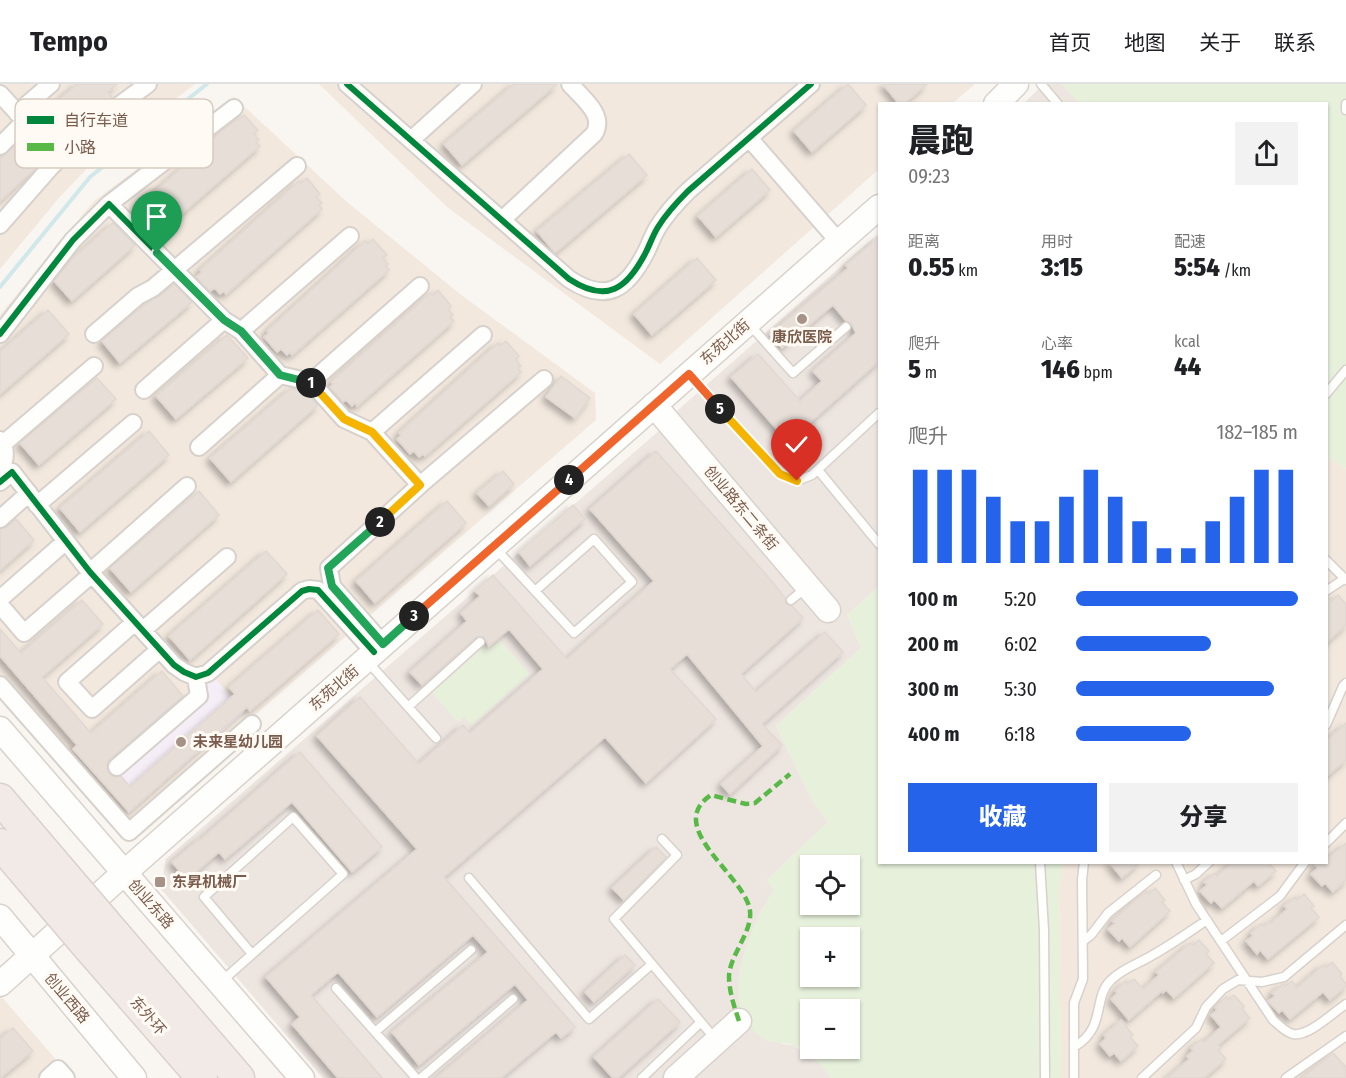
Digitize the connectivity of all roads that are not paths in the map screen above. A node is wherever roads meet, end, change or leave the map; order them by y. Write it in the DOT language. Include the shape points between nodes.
graph roads {
  1 [pos="51,84"];
  2 [pos="148,84"];
  3 [pos="347,84"];
  4 [pos="473,84"];
  5 [pos="570,84"];
  6 [pos="811,84"];
  7 [pos="1016,84"];
  8 [pos="1041,84"];
  9 [pos="1,97"];
  10 [pos="38,99"];
  11 [pos="128,99"];
  12 [pos="998,102"];
  13 [pos="1056,102"];
  14 [pos="1346,104"];
  15 [pos="234,108"];
  16 [pos="1346,110"];
  17 [pos="15,115"];
  18 [pos="213,124"];
  19 [pos="15,125"];
  20 [pos="748,138"];
  21 [pos="411,140"];
  22 [pos="0,146"];
  23 [pos="297,166"];
  24 [pos="50,168"];
  25 [pos="156,168"];
  26 [pos="109,204"];
  27 [pos="878,208"];
  28 [pos="502,220"];
  29 [pos="0,225"];
  30 [pos="350,236"];
  31 [pos="839,242"];
  32 [pos="174,269"];
  33 [pos="420,286"];
  34 [pos="224,320"];
  35 [pos="748,322"];
  36 [pos="846,327"];
  37 [pos="241,331"];
  38 [pos="0,334"];
  39 [pos="94,334"];
  40 [pos="483,335"];
  41 [pos="94,366"];
  42 [pos="1346,370"];
  43 [pos="689,374"];
  44 [pos="280,375"];
  45 [pos="544,379"];
  46 [pos="311,382"];
  47 [pos="144,390"];
  48 [pos="1328,392"];
  49 [pos="654,405"];
  50 [pos="878,414"];
  51 [pos="133,423"];
  52 [pos="372,432"];
  53 [pos="2,442"];
  54 [pos="199,447"];
  55 [pos="818,470"];
  56 [pos="4,471"];
  57 [pos="420,485"];
  58 [pos="187,486"];
  59 [pos="33,499"];
  60 [pos="0,519"];
  61 [pos="66,541"];
  62 [pos="878,543"];
  63 [pos="494,546"];
  64 [pos="227,557"];
  65 [pos="1328,562"];
  66 [pos="328,568"];
  67 [pos="91,573"];
  68 [pos="1345,580"];
  69 [pos="1328,590"];
  70 [pos="302,591"];
  71 [pos="535,591"];
  72 [pos="0,599"];
  73 [pos="0,605"];
  74 [pos="828,610"];
  75 [pos="139,626"];
  76 [pos="480,642"];
  77 [pos="160,649"];
  78 [pos="374,652"];
  79 [pos="196,677"];
  80 [pos="1346,683"];
  81 [pos="0,685"];
  82 [pos="408,707"];
  83 [pos="1328,720"];
  84 [pos="252,724"];
  85 [pos="0,729"];
  86 [pos="436,738"];
  87 [pos="117,767"];
  88 [pos="0,799"];
  89 [pos="1346,823"];
  90 [pos="129,832"];
  91 [pos="662,839"];
  92 [pos="1328,841"];
  93 [pos="0,844"];
  94 [pos="146,853"];
  95 [pos="1040,864"];
  96 [pos="1084,864"];
  97 [pos="1177,864"];
  98 [pos="1207,864"];
  99 [pos="1304,864"];
  100 [pos="124,873"];
  101 [pos="1156,875"];
  102 [pos="469,878"];
  103 [pos="1184,880"];
  104 [pos="0,917"];
  105 [pos="1207,920"];
  106 [pos="1346,926"];
  107 [pos="1083,941"];
  108 [pos="1221,941"];
  109 [pos="105,944"];
  110 [pos="471,950"];
  111 [pos="252,954"];
  112 [pos="32,956"];
  113 [pos="652,964"];
  114 [pos="1247,980"];
  115 [pos="220,983"];
  116 [pos="0,984"];
  117 [pos="336,988"];
  118 [pos="513,999"];
  119 [pos="1346,1004"];
  120 [pos="739,1021"];
  121 [pos="701,1022"];
  122 [pos="375,1032"];
  123 [pos="1346,1036"];
  124 [pos="717,1041"];
  125 [pos="1074,1047"];
  126 [pos="48,1078"];
  127 [pos="66,1078"];
  128 [pos="134,1078"];
  129 [pos="202,1078"];
  130 [pos="239,1078"];
  131 [pos="302,1078"];
  132 [pos="418,1078"];
  133 [pos="642,1078"];
  134 [pos="676,1078"];
  135 [pos="1045,1078"];
  136 [pos="1074,1078"];
  137 [pos="1142,1078"];
  138 [pos="1286,1078"];
  1 -- 10 [label="street"];
  2 -- 11 [label="street"];
  3 -- 21 [label="street"];
  4 -- 21 [label="street"];
  5 -- 28 [label="street" via="597,115 598,127"];
  6 -- 20 [label="street"];
  7 -- 12 [label="main road"];
  8 -- 13 [label="lane"];
  9 -- 17 [label="street"];
  14 -- 16 [label="lane"];
  15 -- 18 [label="street"];
  19 -- 22 [label="street"];
  20 -- 28 [label="street" via="674,206 657,227 636,269 612,291 599,293 578,285"];
  20 -- 31 [label="street"];
  21 -- 28 [label="street"];
  23 -- 32 [label="street"];
  24 -- 29 [label="street"];
  25 -- 26 [label="street"];
  26 -- 32 [label="street"];
  26 -- 38 [label="street" via="73,240"];
  27 -- 31 [label="main road, 东苑北街"];
  30 -- 37 [label="street"];
  31 -- 35 [label="main road, 东苑北街"];
  32 -- 34 [label="street"];
  32 -- 39 [label="street"];
  33 -- 46 [label="street"];
  34 -- 37 [label="street"];
  34 -- 47 [label="street"];
  35 -- 36 [label="lane" via="792,373"];
  35 -- 43 [label="main road, 东苑北街"];
  37 -- 44 [label="street"];
  40 -- 52 [label="street"];
  41 -- 53 [label="street"];
  42 -- 48 [label="lane"];
  43 -- 49 [label="main road, 东苑北街"];
  43 -- 55 [label="lane" via="780,474 797,481"];
  44 -- 46 [label="street"];
  44 -- 54 [label="street"];
  45 -- 57 [label="street"];
  46 -- 52 [label="street" via="344,419"];
  49 -- 63 [label="main road, 东苑北街"];
  49 -- 74 [label="main road, 创业路东二条街" via="799,593"];
  50 -- 55 [label="lane"];
  51 -- 59 [label="street"];
  52 -- 57 [label="street"];
  53 -- 56 [label="street"];
  55 -- 62 [label="lane"];
  56 -- 59 [label="street"];
  57 -- 66 [label="street"];
  58 -- 67 [label="street"];
  59 -- 60 [label="street"];
  59 -- 61 [label="street"];
  61 -- 67 [label="street"];
  61 -- 72 [label="street"];
  63 -- 71 [label="lane"];
  63 -- 78 [label="main road, 东苑北街"];
  64 -- 75 [label="street"];
  65 -- 68 [label="lane"];
  66 -- 70 [label="street"];
  66 -- 78 [label="street" via="332,586"];
  67 -- 73 [label="street" via="24,633"];
  67 -- 75 [label="street"];
  68 -- 69 [label="lane"];
  70 -- 78 [label="street" via="318,590"];
  70 -- 79 [label="street" via="208,673"];
  71 -- 71 [label="lane" via="574,633 632,582 594,539"];
  75 -- 77 [label="street"];
  75 -- 77 [label="street" via="67,682 92,710"];
  76 -- 82 [label="lane"];
  77 -- 79 [label="street" via="179,668"];
  78 -- 82 [label="lane"];
  78 -- 94 [label="main road, 东苑北街"];
  79 -- 87 [label="street" via="199,696"];
  80 -- 83 [label="lane"];
  81 -- 90 [label="street"];
  82 -- 86 [label="lane"];
  84 -- 90 [label="street"];
  85 -- 100 [label="main road, 创业东路"];
  88 -- 109 [label="highway, bridge" via="52,860"];
  89 -- 92 [label="lane"];
  90 -- 94 [label="street"];
  91 -- 113 [label="lane" via="677,855 614,919"];
  93 -- 109 [label="highway, bridge" via="30,879"];
  94 -- 100 [label="main road, 东苑北街"];
  95 -- 135 [label="lane"];
  96 -- 107 [label="lane"];
  97 -- 103 [label="lane"];
  98 -- 103 [label="lane"];
  99 -- 108 [label="lane" via="1280,896"];
  100 -- 112 [label="main road, 东苑北街"];
  100 -- 115 [label="main road, 创业东路"];
  101 -- 107 [label="lane" via="1108,913"];
  102 -- 113 [label="lane" via="589,1019"];
  103 -- 105 [label="lane"];
  104 -- 112 [label="main road, 创业西路"];
  105 -- 108 [label="lane"];
  105 -- 125 [label="lane" via="1108,982 1097,1019 1085,1040"];
  106 -- 114 [label="lane" via="1284,977 1262,982"];
  107 -- 125 [label="lane" via="1083,979 1074,1003"];
  108 -- 114 [label="lane"];
  109 -- 129 [label="highway, 东外环"];
  109 -- 130 [label="highway, 东外环" via="175,1003"];
  110 -- 122 [label="lane"];
  111 -- 111 [label="lane" via="204,897 293,817 343,874"];
  111 -- 115 [label="lane"];
  112 -- 116 [label="main road, 东苑北街"];
  112 -- 128 [label="main road, 创业西路"];
  113 -- 121 [label="lane"];
  114 -- 119 [label="lane" via="1273,1020 1295,1034 1309,1031"];
  114 -- 137 [label="lane" via="1223,988 1206,1007 1196,1028"];
  115 -- 131 [label="main road, 创业东路"];
  117 -- 122 [label="lane"];
  118 -- 132 [label="lane"];
  120 -- 124 [label="main road"];
  121 -- 124 [label="lane"];
  121 -- 133 [label="lane"];
  122 -- 132 [label="lane"];
  123 -- 138 [label="lane"];
  124 -- 134 [label="main road"];
  125 -- 136 [label="lane"];
  126 -- 127 [label="street" via="58,1069"];
}
